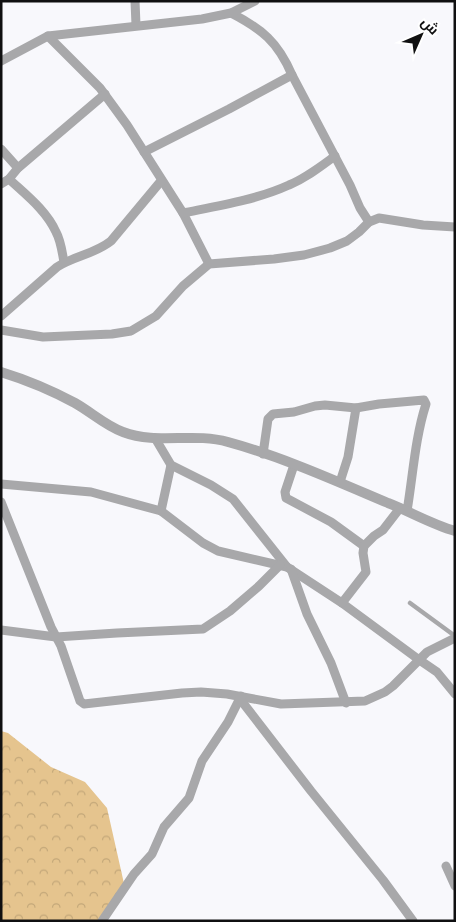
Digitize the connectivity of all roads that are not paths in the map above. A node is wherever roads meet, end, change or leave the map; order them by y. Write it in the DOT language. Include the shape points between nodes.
graph roads {
  1 [pos="135,1"];
  2 [pos="256,1"];
  3 [pos="231,13"];
  4 [pos="136,25"];
  5 [pos="48,36"];
  6 [pos="1,61"];
  7 [pos="292,75"];
  8 [pos="105,94"];
  9 [pos="1,149"];
  10 [pos="144,152"];
  11 [pos="335,156"];
  12 [pos="18,168"];
  13 [pos="5,181"];
  14 [pos="162,181"];
  15 [pos="183,213"];
  16 [pos="369,222"];
  17 [pos="455,227"];
  18 [pos="64,262"];
  19 [pos="210,264"];
  20 [pos="1,316"];
  21 [pos="1,330"];
  22 [pos="1,372"];
  23 [pos="356,408"];
  24 [pos="155,438"];
  25 [pos="263,454"];
  26 [pos="294,464"];
  27 [pos="171,465"];
  28 [pos="340,482"];
  29 [pos="1,484"];
  30 [pos="1,502"];
  31 [pos="403,509"];
  32 [pos="161,511"];
  33 [pos="455,530"];
  34 [pos="364,546"];
  35 [pos="286,567"];
  36 [pos="342,603"];
  37 [pos="410,603"];
  38 [pos="1,630"];
  39 [pos="56,637"];
  40 [pos="455,637"];
  41 [pos="418,659"];
  42 [pos="455,694"];
  43 [pos="240,698"];
  44 [pos="346,703"];
  45 [pos="446,866"];
  46 [pos="455,886"];
  47 [pos="102,921"];
  48 [pos="413,921"];
  1 -- 4 [label="street"];
  2 -- 3 [label="street"];
  3 -- 4 [label="street"];
  3 -- 7 [label="street" via="269,37"];
  4 -- 5 [label="street"];
  5 -- 6 [label="street"];
  5 -- 8 [label="street"];
  7 -- 10 [label="street"];
  7 -- 11 [label="street"];
  8 -- 10 [label="street"];
  8 -- 12 [label="street"];
  9 -- 12 [label="street"];
  10 -- 14 [label="street"];
  11 -- 15 [label="street" via="314,172 267,194"];
  11 -- 16 [label="street"];
  12 -- 13 [label="street"];
  13 -- 18 [label="street" via="39,206 48,218 60,241"];
  14 -- 15 [label="street"];
  14 -- 18 [label="street" via="103,248"];
  15 -- 19 [label="street"];
  16 -- 17 [label="street" via="388,218"];
  16 -- 19 [label="street" via="347,241 304,255"];
  18 -- 20 [label="street"];
  19 -- 21 [label="street" via="183,286 156,316 131,330 43,337"];
  22 -- 24 [label="street" via="46,388 121,431"];
  23 -- 25 [label="street" via="325,405 273,414 268,420"];
  23 -- 28 [label="street" via="348,457"];
  23 -- 31 [label="street" via="426,402 416,437 414,471"];
  24 -- 25 [label="street" via="200,437"];
  24 -- 27 [label="street"];
  25 -- 26 [label="street"];
  26 -- 28 [label="street"];
  26 -- 34 [label="street" via="286,498 331,522"];
  27 -- 32 [label="street"];
  27 -- 35 [label="street" via="233,499"];
  28 -- 31 [label="street"];
  29 -- 32 [label="street" via="91,492"];
  30 -- 39 [label="street"];
  31 -- 33 [label="street" via="433,524"];
  31 -- 34 [label="street"];
  32 -- 35 [label="street" via="218,551"];
  34 -- 36 [label="street" via="366,572"];
  35 -- 36 [label="street"];
  35 -- 39 [label="street" via="203,629"];
  35 -- 44 [label="street"];
  36 -- 41 [label="street"];
  37 -- 40 [label="lane"];
  38 -- 39 [label="street"];
  39 -- 43 [label="street" via="80,701 84,704 182,693 216,693"];
  40 -- 41 [label="street"];
  41 -- 42 [label="street" via="437,672"];
  41 -- 44 [label="street" via="385,692 365,702"];
  43 -- 44 [label="street" via="281,704"];
  43 -- 47 [label="street" via="202,761 189,798 164,827 152,854"];
  43 -- 48 [label="street"];
  45 -- 46 [label="street"];
}
